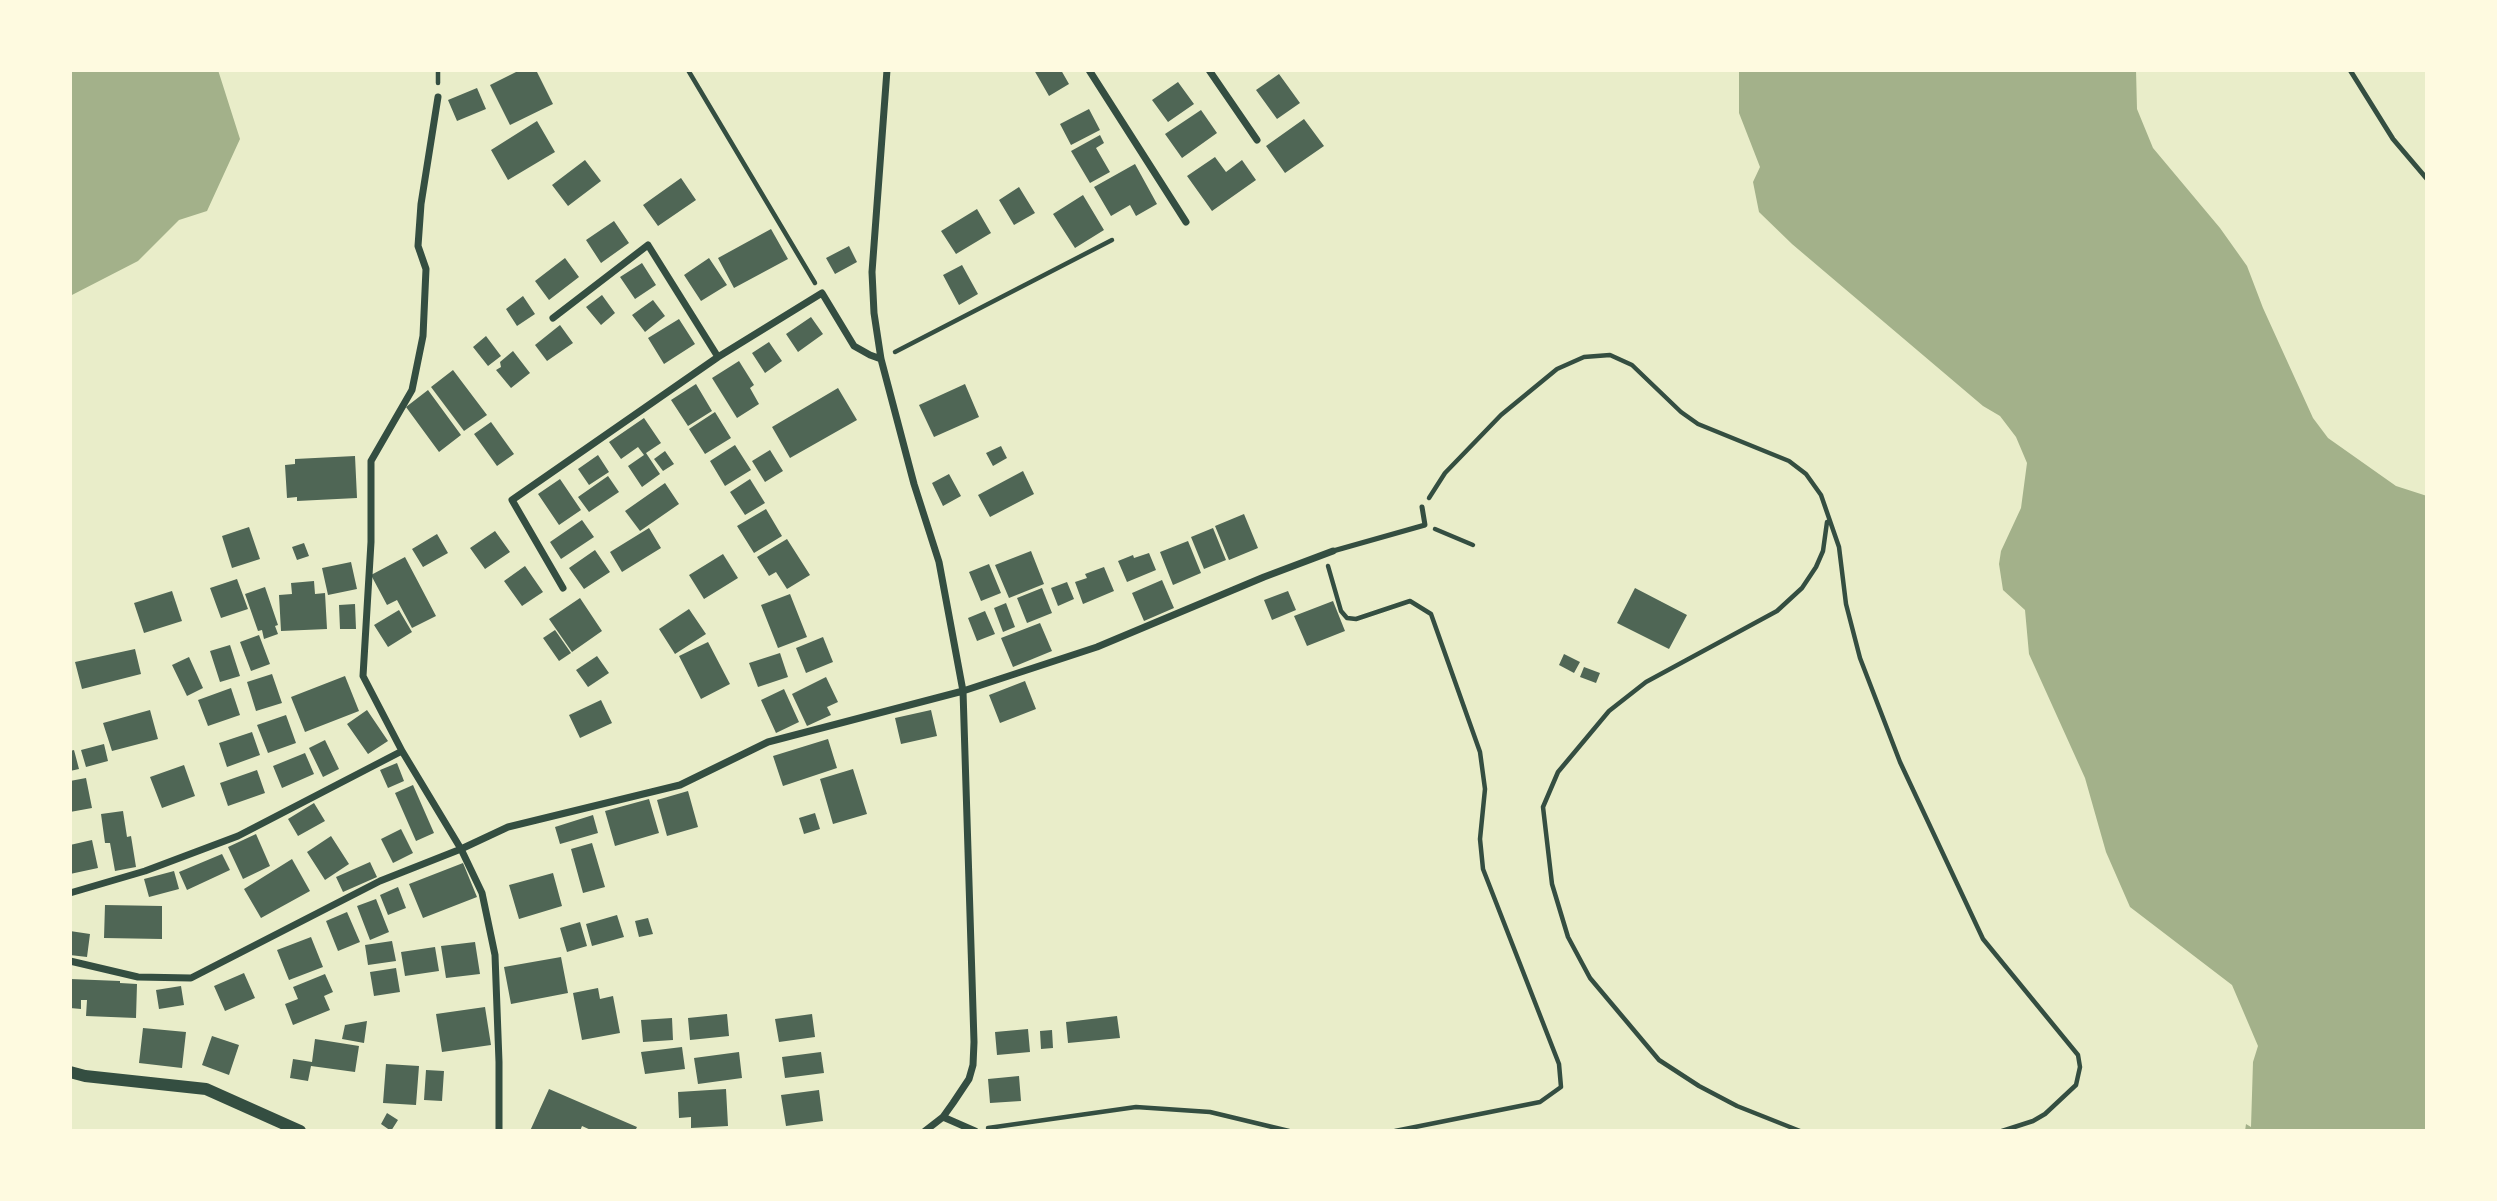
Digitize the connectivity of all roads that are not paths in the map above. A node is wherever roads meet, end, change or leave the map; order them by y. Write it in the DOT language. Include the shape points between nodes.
graph roads {
  1 [pos="887,70"];
  2 [pos="1089,70"];
  3 [pos="1209,70"];
  4 [pos="2350,70"];
  5 [pos="438,97"];
  6 [pos="1257,140"];
  7 [pos="2427,179"];
  8 [pos="1186,222"];
  9 [pos="553,318"];
  10 [pos="718,356"];
  11 [pos="881,359"];
  12 [pos="1422,507"];
  13 [pos="1329,553"];
  14 [pos="563,588"];
  15 [pos="963,691"];
  16 [pos="402,751"];
  17 [pos="461,849"];
  18 [pos="70,893"];
  19 [pos="70,961"];
  20 [pos="70,1072"];
  21 [pos="943,1117"];
  22 [pos="974,1130"];
  23 [pos="300,1131"];
  24 [pos="499,1131"];
  25 [pos="925,1131"];
  1 -- 11 [label="street" via="872,272"];
  2 -- 8 [label="street"];
  3 -- 6 [label="street"];
  4 -- 7 [label="lane" via="2393,139"];
  5 -- 16 [label="street" via="418,246 426,269 423,336 412,390 371,461 363,676"];
  9 -- 10 [label="street" via="648,245"];
  10 -- 11 [label="street" via="822,293 854,346"];
  10 -- 14 [label="street" via="512,500"];
  11 -- 15 [label="street" via="939,562"];
  12 -- 13 [label="lane" via="1425,525"];
  13 -- 15 [label="street" via="1097,647"];
  15 -- 17 [label="street" via="768,742 680,785 508,827"];
  15 -- 21 [label="street" via="973,1065 969,1079"];
  16 -- 17 [label="street"];
  16 -- 18 [label="street" via="239,836"];
  17 -- 19 [label="street" via="380,881 191,978 138,977"];
  17 -- 24 [label="street" via="482,893 495,955"];
  20 -- 23 [label="street" via="205,1088"];
  21 -- 22 [label="street"];
  21 -- 25 [label="street"];
}
